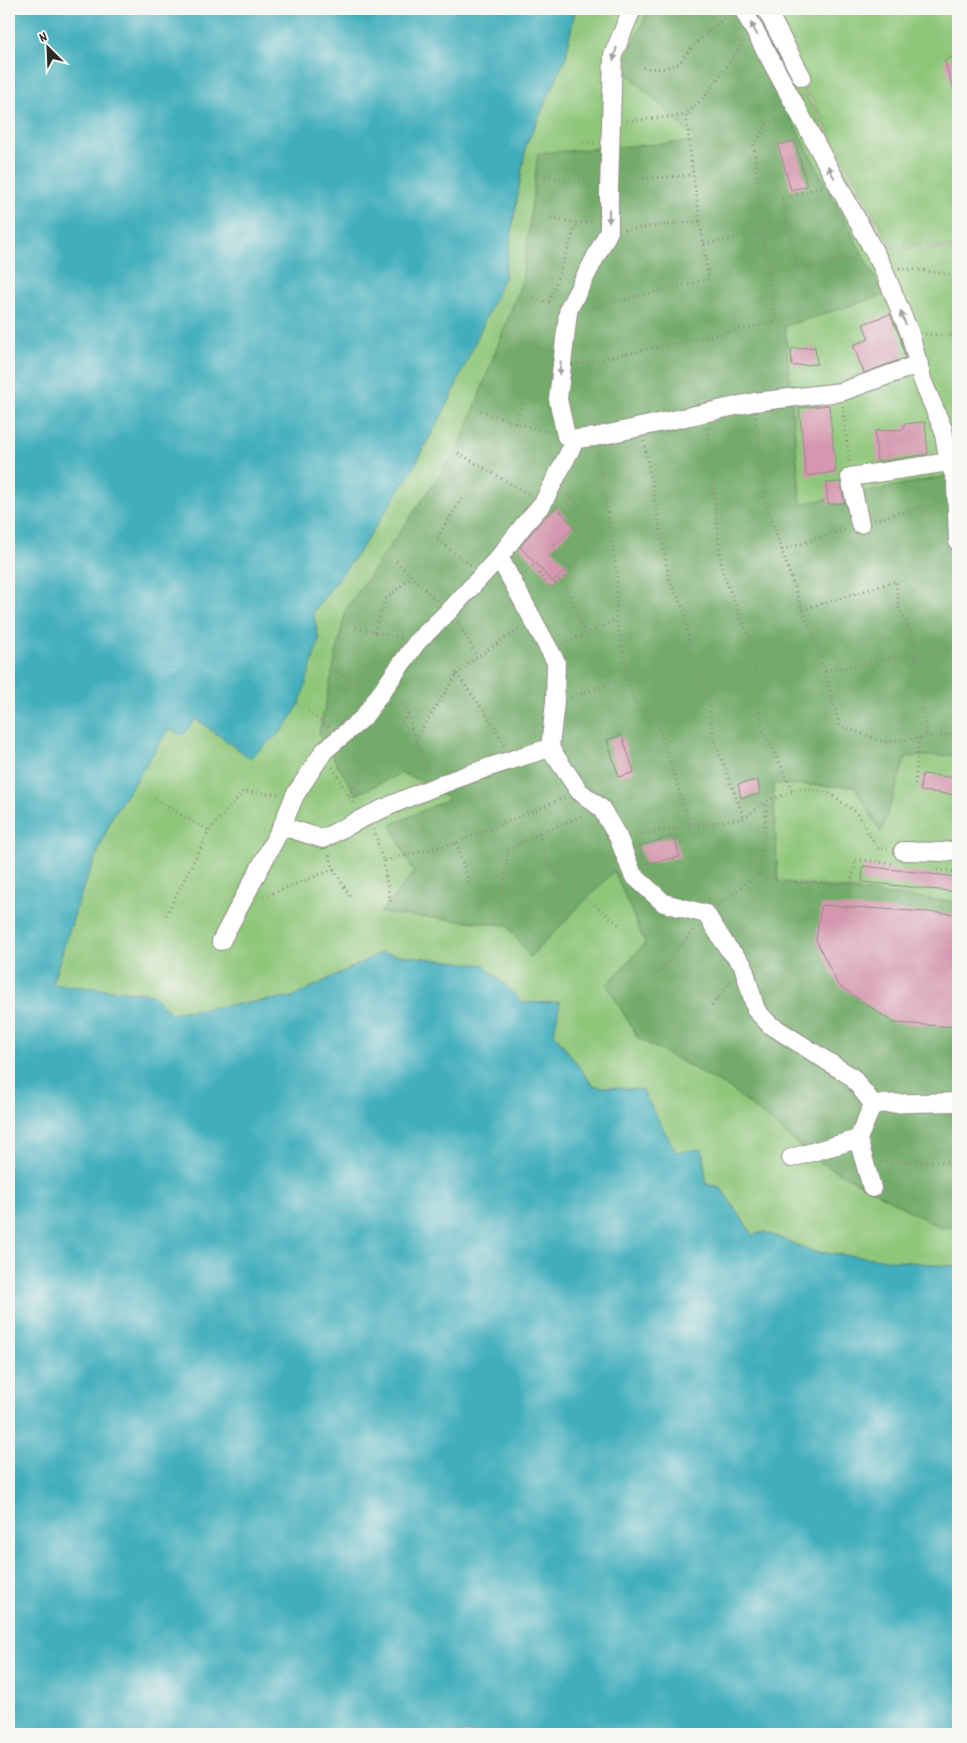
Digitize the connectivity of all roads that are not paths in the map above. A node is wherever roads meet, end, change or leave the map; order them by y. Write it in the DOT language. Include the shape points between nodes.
graph roads {
  1 [pos="632,9"];
  2 [pos="743,9"];
  3 [pos="766,9"];
  4 [pos="802,77"];
  5 [pos="918,364"];
  6 [pos="894,374"];
  7 [pos="923,382"];
  8 [pos="571,438"];
  9 [pos="955,477"];
  10 [pos="860,524"];
  11 [pos="958,542"];
  12 [pos="499,558"];
  13 [pos="550,748"];
  14 [pos="282,826"];
  15 [pos="958,850"];
  16 [pos="903,858"];
  17 [pos="221,941"];
  18 [pos="958,1102"];
  19 [pos="873,1104"];
  20 [pos="860,1147"];
  21 [pos="791,1158"];
  22 [pos="872,1188"];
  1 -- 8 [label="lane, one-way" via="613,55 610,226 568,313 561,362 558,399"];
  5 -- 2 [label="lane, one-way" via="910,334 882,266"];
  3 -- 4 [label="lane"];
  5 -- 6 [label="lane"];
  5 -- 7 [label="lane"];
  6 -- 7 [label="lane"];
  6 -- 8 [label="lane" via="842,392 754,402 642,428"];
  7 -- 9 [label="lane" via="943,429"];
  8 -- 12 [label="lane" via="547,496"];
  9 -- 10 [label="lane" via="850,477"];
  9 -- 11 [label="lane"];
  12 -- 13 [label="lane" via="556,662"];
  12 -- 14 [label="lane" via="417,642 362,718 324,751 295,795"];
  13 -- 14 [label="lane" via="436,786 366,816 323,839"];
  13 -- 19 [label="lane" via="579,790 601,808 618,837 633,875 664,903 706,914 742,965 756,1010 769,1024 852,1077"];
  14 -- 17 [label="lane"];
  15 -- 16 [label="lane"];
  18 -- 19 [label="lane"];
  19 -- 20 [label="lane"];
  20 -- 21 [label="lane"];
  20 -- 22 [label="lane"];
}
